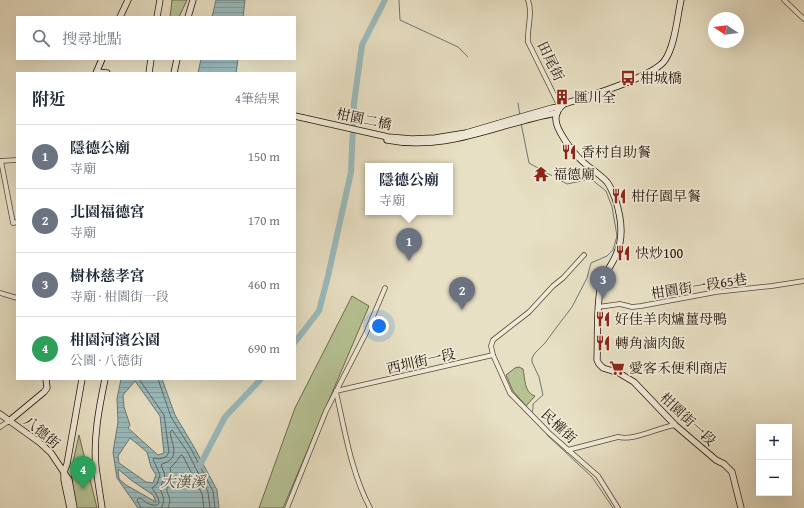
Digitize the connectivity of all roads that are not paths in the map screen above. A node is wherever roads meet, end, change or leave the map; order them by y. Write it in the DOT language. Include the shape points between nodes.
graph roads {
  1 [pos="128,0"];
  2 [pos="160,0"];
  3 [pos="193,0"];
  4 [pos="528,0"];
  5 [pos="681,0"];
  6 [pos="784,0"];
  7 [pos="120,16"];
  8 [pos="158,16"];
  9 [pos="188,16"];
  10 [pos="804,19"];
  11 [pos="102,60"];
  12 [pos="151,60"];
  13 [pos="177,60"];
  14 [pos="97,72"];
  15 [pos="149,72"];
  16 [pos="174,72"];
  17 [pos="560,107"];
  18 [pos="557,113"];
  19 [pos="296,116"];
  20 [pos="296,120"];
  21 [pos="428,141"];
  22 [pos="16,160"];
  23 [pos="0,161"];
  24 [pos="16,222"];
  25 [pos="584,255"];
  26 [pos="804,281"];
  27 [pos="385,288"];
  28 [pos="0,294"];
  29 [pos="16,298"];
  30 [pos="598,307"];
  31 [pos="493,355"];
  32 [pos="46,380"];
  33 [pos="82,380"];
  34 [pos="105,380"];
  35 [pos="336,391"];
  36 [pos="0,414"];
  37 [pos="9,421"];
  38 [pos="675,425"];
  39 [pos="0,428"];
  40 [pos="568,450"];
  41 [pos="64,472"];
  42 [pos="73,508"];
  43 [pos="102,508"];
  44 [pos="287,508"];
  45 [pos="370,508"];
  46 [pos="618,508"];
  47 [pos="741,508"];
  1 -- 7 [label="street"];
  2 -- 8 [label="street"];
  3 -- 9 [label="street"];
  4 -- 17 [label="street, 田尾街" via="531,8 528,42"];
  5 -- 17 [label="street" via="670,49 659,66 644,75"];
  6 -- 10 [label="street"];
  11 -- 14 [label="street"];
  12 -- 15 [label="street"];
  13 -- 16 [label="street"];
  17 -- 18 [label="street"];
  17 -- 21 [label="street" via="466,134"];
  18 -- 21 [label="street" via="461,139"];
  18 -- 30 [label="street, 柑園街一段" via="557,125 566,142 579,158 607,182 618,213 620,246 602,282"];
  19 -- 21 [label="street, 柑園二橋" via="388,136"];
  20 -- 21 [label="street, 柑園二橋" via="397,142"];
  22 -- 23 [label="street"];
  23 -- 24 [label="street" via="13,223"];
  25 -- 31 [label="street" via="529,312 493,340"];
  26 -- 30 [label="street, 柑園街一段65巷" via="716,292 641,306 620,304"];
  27 -- 35 [label="street" via="366,333"];
  28 -- 29 [label="street"];
  30 -- 38 [label="street, 柑園街一段" via="599,364 634,382"];
  31 -- 35 [label="street, 西圳街一段"];
  31 -- 40 [label="street, 民權街" via="510,393"];
  32 -- 37 [label="street, 八德街" via="47,388 44,392"];
  33 -- 41 [label="street"];
  34 -- 43 [label="street" via="96,450"];
  35 -- 44 [label="street"];
  35 -- 45 [label="street" via="354,467"];
  36 -- 37 [label="street"];
  37 -- 39 [label="street"];
  37 -- 41 [label="street, 八德街" via="51,453"];
  38 -- 40 [label="street" via="626,439 618,437"];
  38 -- 47 [label="street, 柑園街一段" via="732,472"];
  40 -- 46 [label="street, 民權街" via="598,476"];
  41 -- 42 [label="street, 八德街" via="69,480"];
}
